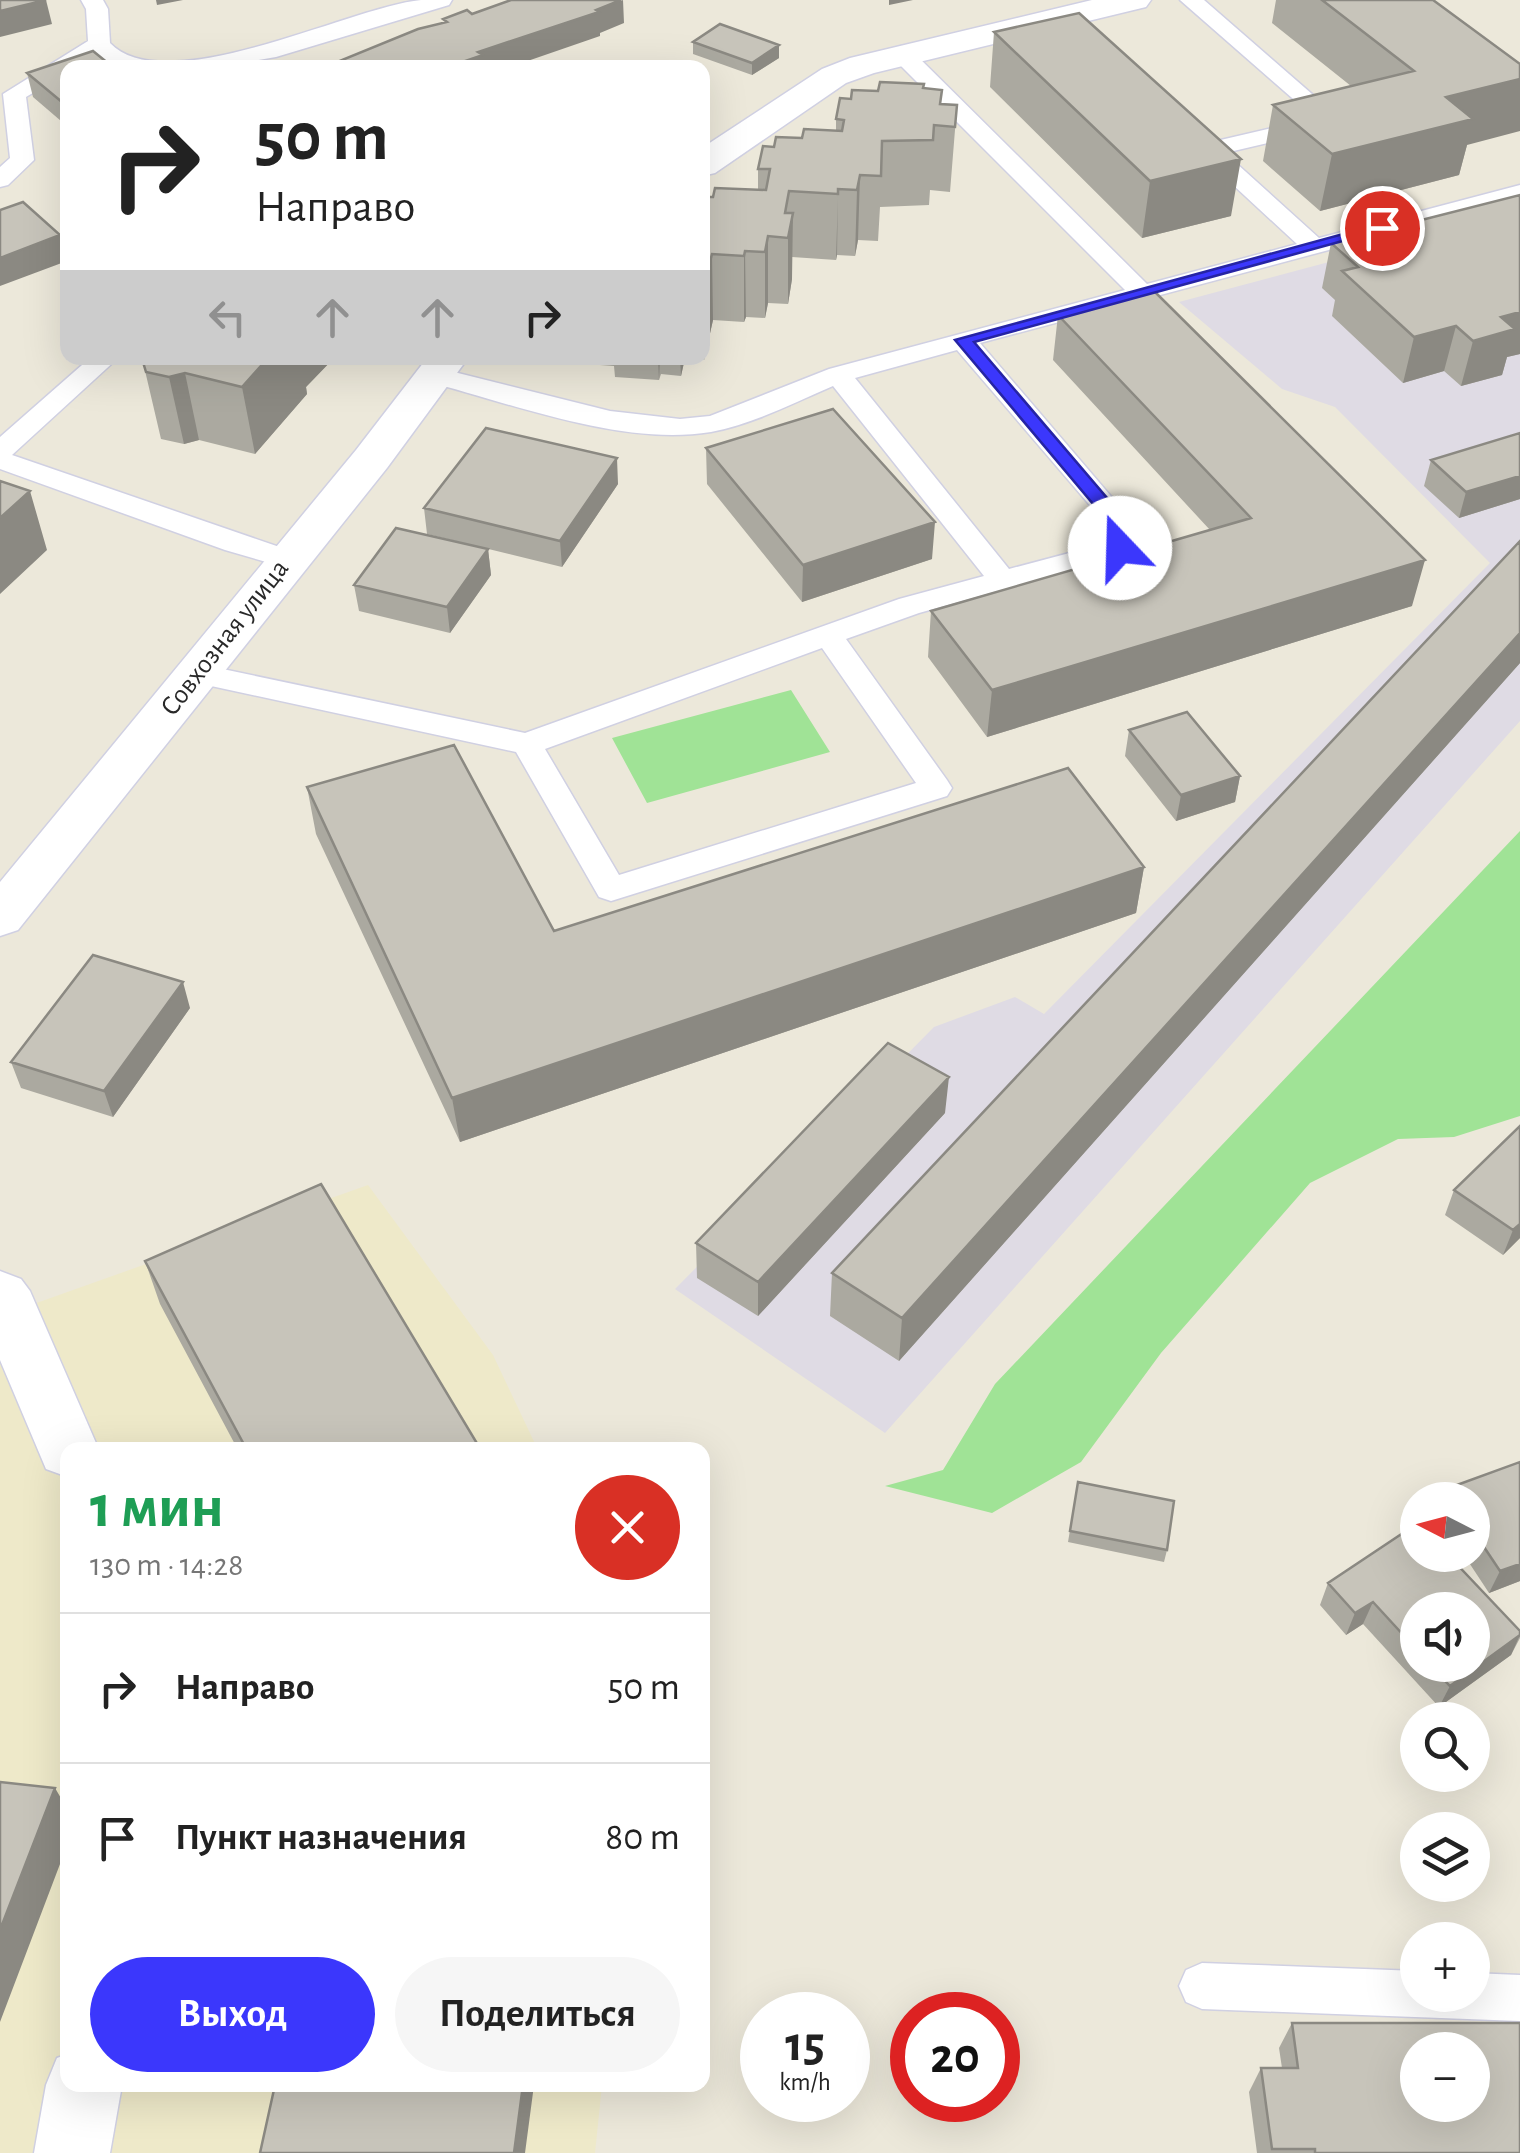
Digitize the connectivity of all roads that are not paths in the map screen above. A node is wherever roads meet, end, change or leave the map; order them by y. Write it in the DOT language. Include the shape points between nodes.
graph roads {
  1 [pos="92,0"];
  2 [pos="441,0"];
  3 [pos="1134,0"];
  4 [pos="1190,0"];
  5 [pos="1057,16"];
  6 [pos="1084,41"];
  7 [pos="99,44"];
  8 [pos="901,53"];
  9 [pos="72,60"];
  10 [pos="114,60"];
  11 [pos="217,60"];
  12 [pos="60,67"];
  13 [pos="1180,126"];
  14 [pos="1208,150"];
  15 [pos="710,160"];
  16 [pos="0,180"];
  17 [pos="1520,192"];
  18 [pos="1313,246"];
  19 [pos="1142,292"];
  20 [pos="963,340"];
  21 [pos="97,365"];
  22 [pos="441,366"];
  23 [pos="838,375"];
  24 [pos="0,451"];
  25 [pos="0,460"];
  26 [pos="287,558"];
  27 [pos="1000,580"];
  28 [pos="828,635"];
  29 [pos="199,674"];
  30 [pos="527,744"];
  31 [pos="0,918"];
  32 [pos="0,1296"];
  33 [pos="65,1442"];
  34 [pos="1202,1986"];
  35 [pos="1520,1998"];
  36 [pos="83,2092"];
  37 [pos="72,2153"];
  1 -- 7 [label="lane"];
  2 -- 11 [label="lane" via="276,50"];
  3 -- 5 [label="street"];
  4 -- 14 [label="lane" via="1332,121"];
  5 -- 6 [label="lane"];
  5 -- 8 [label="street"];
  7 -- 9 [label="lane"];
  7 -- 10 [label="lane"];
  8 -- 15 [label="street" via="834,76"];
  8 -- 19 [label="lane"];
  12 -- 16 [label="lane" via="14,94 22,160"];
  13 -- 14 [label="lane"];
  14 -- 18 [label="lane"];
  17 -- 18 [label="lane"];
  18 -- 19 [label="lane"];
  19 -- 20 [label="lane"];
  20 -- 23 [label="lane"];
  20 -- 27 [label="lane" via="1124,530 1120,548"];
  21 -- 24 [label="lane"];
  22 -- 23 [label="lane" via="638,424 678,428 742,415"];
  22 -- 26 [label="street, Совхозная улица"];
  23 -- 27 [label="lane"];
  25 -- 26 [label="lane"];
  26 -- 29 [label="street, Совхозная улица"];
  27 -- 28 [label="lane"];
  28 -- 30 [label="lane"];
  28 -- 30 [label="lane" via="936,788 610,889"];
  29 -- 30 [label="lane"];
  29 -- 31 [label="street, Совхозная улица"];
  32 -- 33 [label="street"];
  34 -- 35 [label="lane"];
  36 -- 37 [label="street"];
}
